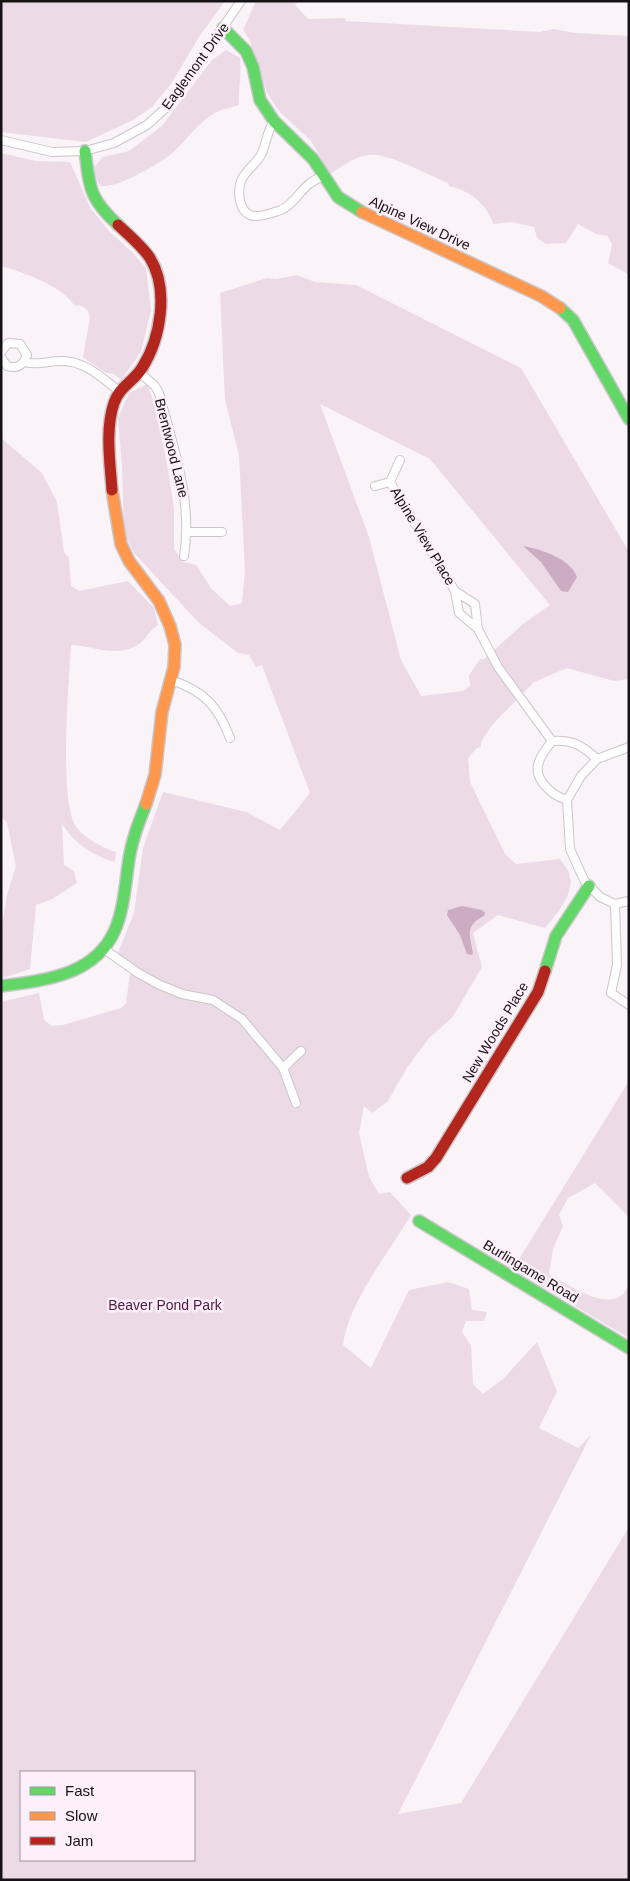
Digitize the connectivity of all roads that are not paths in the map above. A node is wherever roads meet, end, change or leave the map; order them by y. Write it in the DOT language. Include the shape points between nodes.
graph roads {
  1 [pos="241,1"];
  2 [pos="222,28"];
  3 [pos="274,121"];
  4 [pos="1,140"];
  5 [pos="85,151"];
  6 [pos="323,176"];
  7 [pos="1,352"];
  8 [pos="1,357"];
  9 [pos="25,362"];
  10 [pos="139,372"];
  11 [pos="119,391"];
  12 [pos="629,419"];
  13 [pos="400,460"];
  14 [pos="390,482"];
  15 [pos="375,486"];
  16 [pos="188,532"];
  17 [pos="222,532"];
  18 [pos="184,556"];
  19 [pos="455,591"];
  20 [pos="478,628"];
  21 [pos="171,680"];
  22 [pos="230,738"];
  23 [pos="552,741"];
  24 [pos="629,747"];
  25 [pos="597,759"];
  26 [pos="567,800"];
  27 [pos="588,886"];
  28 [pos="629,901"];
  29 [pos="615,904"];
  30 [pos="104,949"];
  31 [pos="1,986"];
  32 [pos="629,1005"];
  33 [pos="301,1051"];
  34 [pos="283,1068"];
  35 [pos="296,1103"];
  36 [pos="407,1178"];
  37 [pos="419,1221"];
  38 [pos="629,1348"];
  1 -- 2 [label="street, Eaglemont Drive"];
  2 -- 3 [label="street, Alpine View Drive" via="246,51 260,100"];
  2 -- 5 [label="street, Eaglemont Drive" via="169,105 147,125 114,143"];
  3 -- 6 [label="street, Alpine View Drive" via="313,159"];
  3 -- 6 [label="street" via="258,160 242,179 240,204 246,213 254,216 282,209 310,183"];
  4 -- 5 [label="street, Eaglemont Drive" via="52,152"];
  5 -- 10 [label="street" via="90,190 155,269 160,312 156,338"];
  6 -- 12 [label="street, Alpine View Drive" via="338,197 355,209 558,306 573,320"];
  7 -- 9 [label="street" via="8,343 20,344 25,349"];
  8 -- 9 [label="street" via="7,366 13,368"];
  9 -- 11 [label="street" via="78,362"];
  10 -- 11 [label="street"];
  10 -- 16 [label="street, Brentwood Lane" via="159,393 180,471"];
  11 -- 21 [label="street" via="112,409 110,428 114,516 125,555 156,596 169,623 176,646"];
  13 -- 14 [label="street, Alpine View Place"];
  14 -- 15 [label="street, Alpine View Place"];
  14 -- 19 [label="street, Alpine View Place"];
  16 -- 17 [label="street"];
  16 -- 18 [label="street, Brentwood Lane"];
  19 -- 20 [label="street, Alpine View Place" via="459,613"];
  19 -- 20 [label="street, Alpine View Place" via="475,604"];
  20 -- 23 [label="street, Alpine View Place" via="498,667"];
  21 -- 22 [label="street" via="207,698 224,721"];
  21 -- 30 [label="street" via="164,700 152,785 132,843 119,922"];
  23 -- 25 [label="street" via="572,741"];
  23 -- 26 [label="street" via="538,764 539,777 546,787"];
  24 -- 25 [label="street"];
  25 -- 26 [label="street" via="581,776"];
  26 -- 27 [label="street" via="570,849"];
  27 -- 29 [label="street"];
  27 -- 36 [label="street, New Woods Place" via="556,936 538,992 436,1158 428,1167"];
  28 -- 29 [label="street"];
  29 -- 32 [label="street" via="617,965 611,993"];
  30 -- 31 [label="street" via="71,971"];
  30 -- 34 [label="street" via="138,973 182,994 213,1000 242,1019"];
  33 -- 34 [label="street"];
  34 -- 35 [label="street"];
  37 -- 38 [label="street, Burlingame Road"];
}
